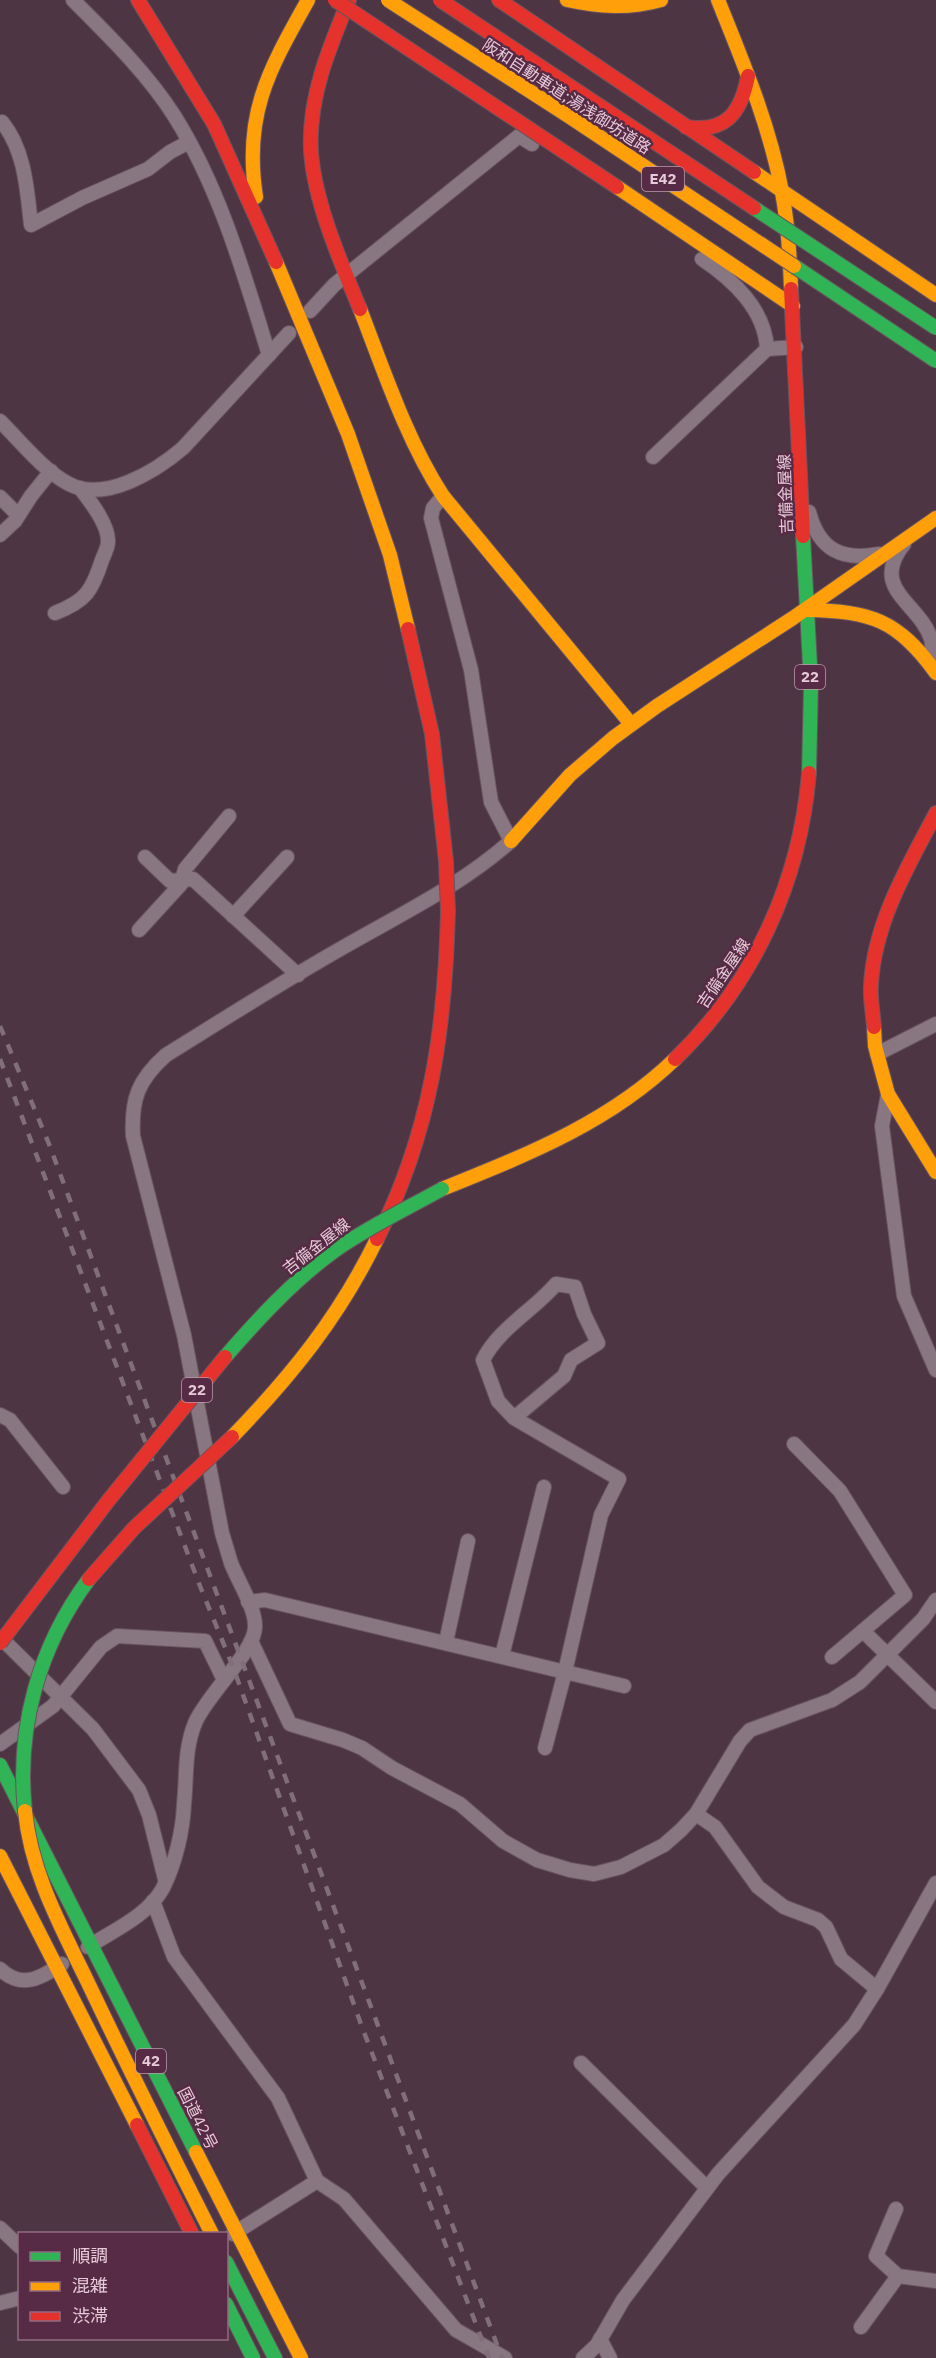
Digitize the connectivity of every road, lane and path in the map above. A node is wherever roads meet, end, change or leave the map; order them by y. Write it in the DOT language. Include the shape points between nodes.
graph roads {
  1 [pos="73,0"];
  2 [pos="138,0"];
  3 [pos="308,0"];
  4 [pos="335,0"];
  5 [pos="349,0"];
  6 [pos="388,0"];
  7 [pos="440,0"];
  8 [pos="499,0"];
  9 [pos="567,0"];
  10 [pos="661,0"];
  11 [pos="717,0"];
  12 [pos="748,76"];
  13 [pos="2,122"];
  14 [pos="683,126"];
  15 [pos="189,142"];
  16 [pos="782,192"];
  17 [pos="264,232"];
  18 [pos="347,275"];
  19 [pos="936,295"];
  20 [pos="793,306"];
  21 [pos="310,311"];
  22 [pos="936,328"];
  23 [pos="290,333"];
  24 [pos="796,347"];
  25 [pos="767,348"];
  26 [pos="270,355"];
  27 [pos="936,361"];
  28 [pos="0,421"];
  29 [pos="653,457"];
  30 [pos="51,471"];
  31 [pos="801,481"];
  32 [pos="80,488"];
  33 [pos="442,496"];
  34 [pos="0,497"];
  35 [pos="18,515"];
  36 [pos="936,518"];
  37 [pos="912,533"];
  38 [pos="0,535"];
  39 [pos="885,554"];
  40 [pos="807,610"];
  41 [pos="55,613"];
  42 [pos="932,668"];
  43 [pos="631,724"];
  44 [pos="229,816"];
  45 [pos="935,818"];
  46 [pos="511,841"];
  47 [pos="145,857"];
  48 [pos="286,857"];
  49 [pos="182,880"];
  50 [pos="233,916"];
  51 [pos="139,930"];
  52 [pos="298,975"];
  53 [pos="936,1024"];
  54 [pos="877,1054"];
  55 [pos="888,1094"];
  56 [pos="936,1172"];
  57 [pos="936,1370"];
  58 [pos="0,1415"];
  59 [pos="514,1418"];
  60 [pos="794,1444"];
  61 [pos="63,1487"];
  62 [pos="544,1487"];
  63 [pos="468,1541"];
  64 [pos="936,1600"];
  65 [pos="248,1602"];
  66 [pos="863,1631"];
  67 [pos="0,1637"];
  68 [pos="251,1641"];
  69 [pos="446,1642"];
  70 [pos="0,1643"];
  71 [pos="502,1656"];
  72 [pos="889,1656"];
  73 [pos="832,1657"];
  74 [pos="566,1672"];
  75 [pos="224,1680"];
  76 [pos="624,1686"];
  77 [pos="933,1692"];
  78 [pos="60,1698"];
  79 [pos="0,1744"];
  80 [pos="545,1748"];
  81 [pos="0,1765"];
  82 [pos="696,1814"];
  83 [pos="0,1856"];
  84 [pos="165,1881"];
  85 [pos="936,1883"];
  86 [pos="153,1901"];
  87 [pos="92,1944"];
  88 [pos="56,1968"];
  89 [pos="0,1970"];
  90 [pos="878,1989"];
  91 [pos="581,2063"];
  92 [pos="317,2181"];
  93 [pos="707,2188"];
  94 [pos="896,2209"];
  95 [pos="0,2228"];
  96 [pos="191,2232"];
  97 [pos="211,2232"];
  98 [pos="232,2234"];
  99 [pos="18,2245"];
  100 [pos="228,2266"];
  101 [pos="898,2276"];
  102 [pos="936,2281"];
  103 [pos="18,2298"];
  104 [pos="0,2303"];
  105 [pos="228,2308"];
  106 [pos="861,2327"];
  107 [pos="600,2339"];
  108 [pos="253,2358"];
  109 [pos="275,2358"];
  110 [pos="301,2358"];
  111 [pos="505,2358"];
  112 [pos="583,2358"];
  113 [pos="610,2358"];
  1 -- 15 [label="street" via="150,85"];
  2 -- 17 [label="main road" via="214,124"];
  3 -- 17 [label="main road" via="269,72 253,126 252,170"];
  4 -- 20 [label="main road, bridge"];
  5 -- 18 [label="main road" via="324,65 311,129 315,181"];
  6 -- 27 [label="main road, 阪和自動車道;湯浅御坊道路 / E42, bridge"];
  7 -- 22 [label="main road, 阪和自動車道;湯浅御坊道路 / E42, bridge"];
  8 -- 14 [label="main road"];
  9 -- 10 [label="main road" via="616,8"];
  11 -- 12 [label="main road, 吉備金屋線 / 22"];
  12 -- 14 [label="main road" via="746,92 736,112 719,127 698,130"];
  12 -- 16 [label="main road, 吉備金屋線 / 22" via="770,137"];
  13 -- 15 [label="street" via="16,144 31,225 148,169"];
  14 -- 16 [label="main road"];
  15 -- 26 [label="street" via="211,185"];
  16 -- 19 [label="main road"];
  16 -- 20 [label="main road, 吉備金屋線 / 22"];
  17 -- 97 [label="main road, bridge" via="348,434 390,555 410,631 432,734 446,861 448,978 430,1096 417,1143 386,1226 357,1281 295,1369 232,1437 128,1535 82,1588 45,1654 26,1717 22,1789 36,1865 145,2102"];
  18 -- 21 [label="street"];
  18 -- 25 [label="street" via="519,136 727,278 761,320"];
  18 -- 33 [label="main road" via="416,447"];
  20 -- 24 [label="main road, 吉備金屋線 / 22"];
  23 -- 26 [label="street"];
  24 -- 25 [label="street"];
  24 -- 31 [label="main road, 吉備金屋線 / 22"];
  25 -- 29 [label="street"];
  26 -- 32 [label="street" via="166,464 126,484"];
  28 -- 30 [label="street"];
  30 -- 32 [label="street"];
  30 -- 35 [label="street"];
  31 -- 39 [label="street" via="811,521 817,536 827,546 850,556"];
  31 -- 40 [label="main road, 吉備金屋線 / 22"];
  32 -- 41 [label="street" via="95,507 108,542 86,597"];
  33 -- 43 [label="main road"];
  33 -- 46 [label="street" via="431,518 471,670 491,802"];
  34 -- 35 [label="street"];
  35 -- 38 [label="street"];
  36 -- 37 [label="main road"];
  37 -- 39 [label="main road"];
  37 -- 42 [label="street" via="891,568 896,589 931,639"];
  39 -- 40 [label="main road"];
  40 -- 42 [label="main road" via="840,610 879,619 902,633"];
  40 -- 43 [label="main road"];
  40 -- 70 [label="main road, 吉備金屋線 / 22, bridge" via="811,732 807,799 795,861 772,925 721,1010 676,1060 622,1104 554,1142 442,1189 386,1218 306,1273 228,1352 113,1492"];
  43 -- 46 [label="main road" via="577,767"];
  44 -- 49 [label="street" via="185,869"];
  45 -- 54 [label="main road" via="895,892 875,955 871,994"];
  46 -- 52 [label="street" via="465,878"];
  47 -- 49 [label="street" via="170,881"];
  48 -- 50 [label="street"];
  49 -- 50 [label="street" via="192,879"];
  49 -- 51 [label="street"];
  50 -- 52 [label="street"];
  52 -- 65 [label="street" via="166,1055 143,1078 132,1115 133,1136 184,1335 222,1533"];
  53 -- 54 [label="street"];
  54 -- 55 [label="main road"];
  55 -- 56 [label="main road"];
  55 -- 57 [label="street" via="882,1126 904,1296"];
  58 -- 61 [label="street" via="10,1420"];
  59 -- 59 [label="street" via="498,1401 483,1360 490,1346 556,1284 575,1287 598,1343 571,1360 564,1376"];
  59 -- 74 [label="street" via="619,1479 601,1515"];
  60 -- 66 [label="street" via="840,1491 905,1595"];
  62 -- 71 [label="street"];
  63 -- 69 [label="street"];
  64 -- 72 [label="street"];
  65 -- 68 [label="street" via="255,1619"];
  65 -- 69 [label="street" via="265,1600"];
  66 -- 72 [label="street"];
  66 -- 73 [label="street"];
  67 -- 78 [label="street"];
  68 -- 75 [label="street"];
  68 -- 82 [label="street" via="290,1724 362,1748 459,1804 503,1841 537,1860 594,1874 621,1867 664,1845"];
  69 -- 71 [label="street"];
  71 -- 74 [label="street"];
  72 -- 77 [label="street"];
  72 -- 82 [label="street" via="832,1700 750,1730"];
  74 -- 76 [label="street"];
  74 -- 80 [label="street"];
  75 -- 78 [label="street" via="205,1641 117,1636 101,1647"];
  75 -- 84 [label="street" via="196,1719 187,1748 182,1825"];
  78 -- 79 [label="street"];
  78 -- 84 [label="street" via="93,1729 139,1790"];
  81 -- 87 [label="main road, 国道42号 / 42"];
  82 -- 90 [label="street" via="715,1827 758,1887 784,1907 818,1920 826,1927 841,1959"];
  83 -- 88 [label="main road, 42"];
  84 -- 86 [label="street"];
  85 -- 90 [label="street"];
  86 -- 87 [label="street"];
  86 -- 92 [label="street" via="174,1957 278,2098"];
  87 -- 88 [label="street"];
  87 -- 98 [label="main road, 国道42号 / 42"];
  88 -- 89 [label="street" via="22,1981 12,1980"];
  88 -- 96 [label="main road, 42"];
  90 -- 93 [label="street" via="854,2025"];
  91 -- 93 [label="street"];
  92 -- 98 [label="street"];
  92 -- 111 [label="street" via="344,2199 456,2330"];
  93 -- 107 [label="street" via="623,2300"];
  94 -- 101 [label="street" via="876,2256"];
  95 -- 99 [label="street"];
  98 -- 110 [label="main road, 国道42号 / 42"];
  100 -- 109 [label="main road"];
  101 -- 102 [label="street"];
  101 -- 106 [label="street"];
  103 -- 104 [label="street"];
  105 -- 108 [label="main road"];
  107 -- 112 [label="street"];
  107 -- 113 [label="street"];
}
